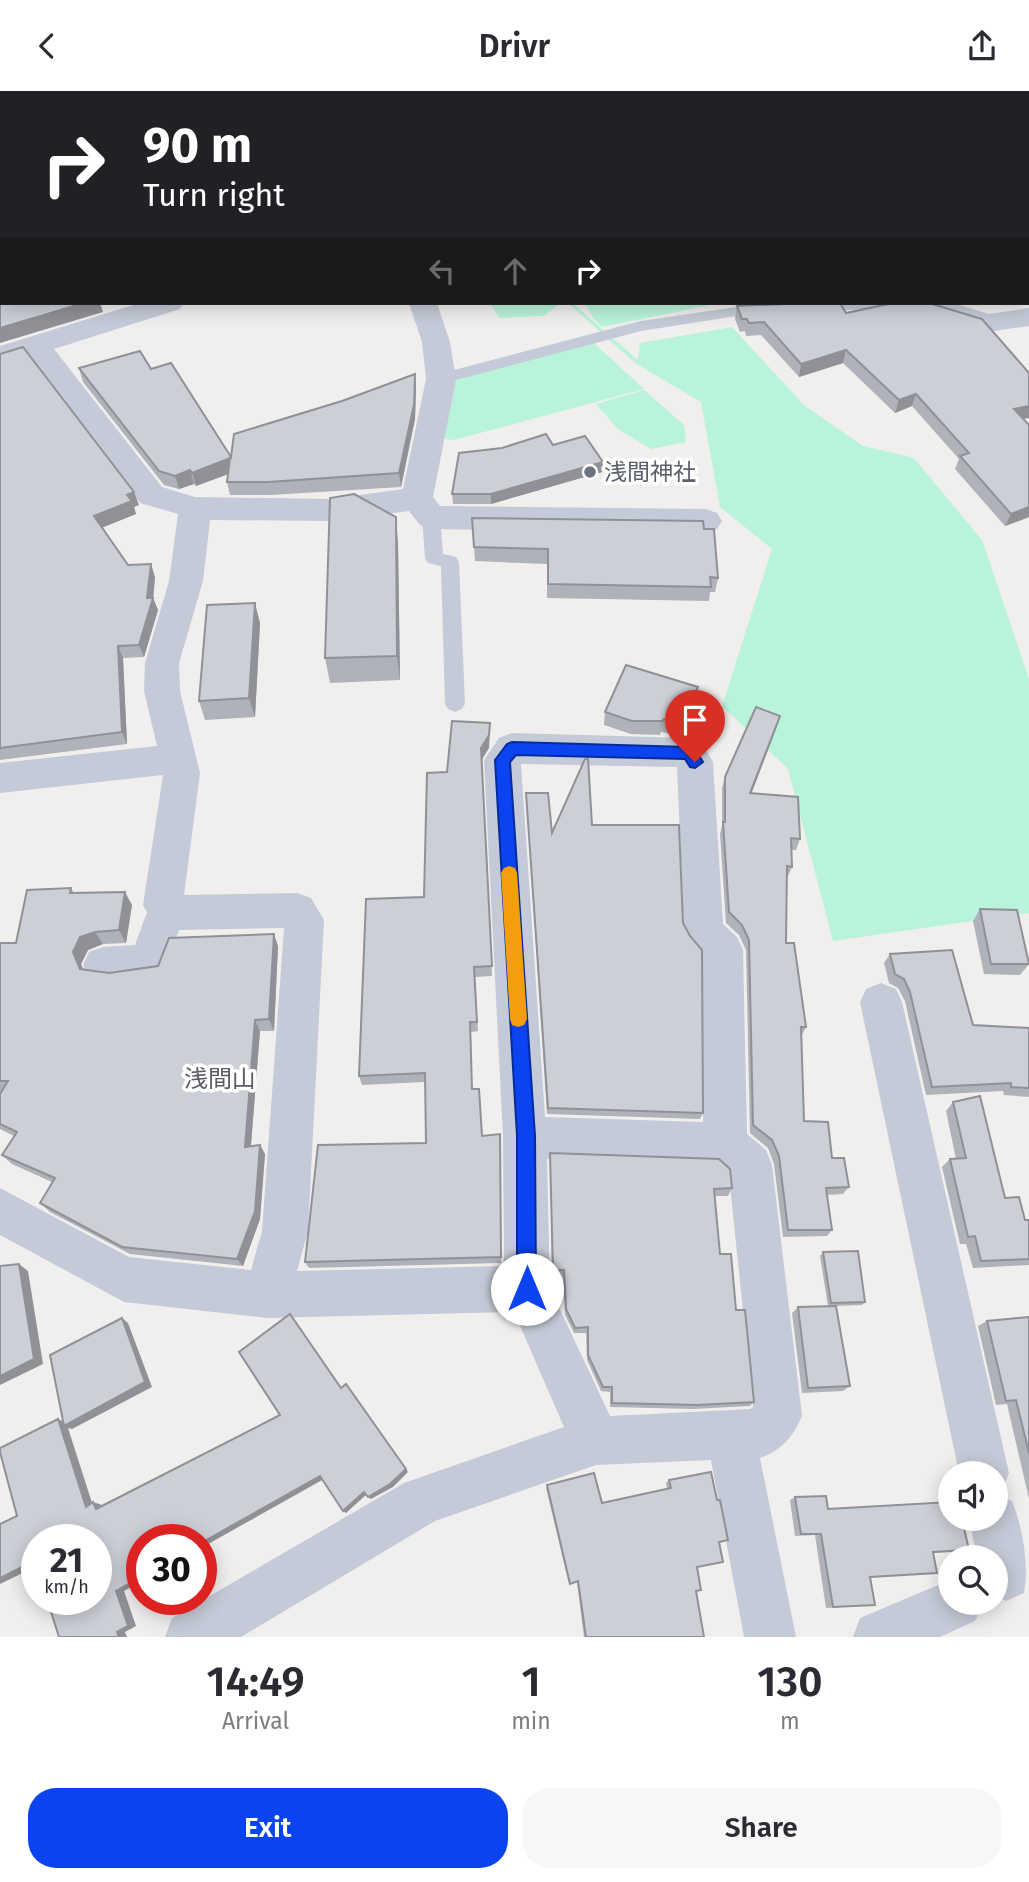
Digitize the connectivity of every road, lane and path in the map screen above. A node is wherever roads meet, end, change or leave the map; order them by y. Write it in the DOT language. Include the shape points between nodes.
graph roads {
  1 [pos="164,305"];
  2 [pos="424,305"];
  3 [pos="856,305"];
  4 [pos="933,305"];
  5 [pos="775,307"];
  6 [pos="802,307"];
  7 [pos="1029,317"];
  8 [pos="36,345"];
  9 [pos="0,355"];
  10 [pos="442,379"];
  11 [pos="195,508"];
  12 [pos="424,508"];
  13 [pos="706,521"];
  14 [pos="455,704"];
  15 [pos="180,758"];
  16 [pos="0,778"];
  17 [pos="169,913"];
  18 [pos="103,965"];
  19 [pos="881,1002"];
  20 [pos="526,1136"];
  21 [pos="725,1144"];
  22 [pos="9,1225"];
  23 [pos="527,1289"];
  24 [pos="267,1294"];
  25 [pos="731,1436"];
  26 [pos="596,1440"];
  27 [pos="981,1461"];
  28 [pos="998,1531"];
  29 [pos="1010,1573"];
  30 [pos="938,1611"];
  31 [pos="191,1637"];
  32 [pos="769,1637"];
  33 [pos="879,1637"];
  1 -- 8 [label="street"];
  2 -- 10 [label="street"];
  3 -- 6 [label="lane"];
  4 -- 7 [label="street" via="988,323"];
  5 -- 10 [label="lane" via="719,311 615,332"];
  8 -- 9 [label="street"];
  8 -- 11 [label="street" via="151,495"];
  10 -- 12 [label="street"];
  11 -- 12 [label="street"];
  11 -- 15 [label="street" via="186,581 162,663 162,691"];
  12 -- 13 [label="street"];
  12 -- 14 [label="lane" via="434,558 450,562"];
  15 -- 16 [label="street"];
  15 -- 17 [label="street" via="182,773 163,905"];
  17 -- 18 [label="street" via="150,962"];
  17 -- 24 [label="street" via="297,910 304,920 285,1231"];
  19 -- 27 [label="street"];
  20 -- 21 [label="street"];
  20 -- 21 [label="street" via="502,760 512,748 689,753 695,762 704,931 723,950"];
  20 -- 23 [label="street"];
  21 -- 25 [label="street" via="750,1165 778,1416 761,1433"];
  22 -- 24 [label="street" via="124,1279"];
  23 -- 24 [label="street"];
  23 -- 26 [label="street"];
  25 -- 26 [label="street"];
  25 -- 32 [label="street"];
  26 -- 31 [label="street" via="422,1501"];
  28 -- 29 [label="street"];
  30 -- 33 [label="street"];
}
